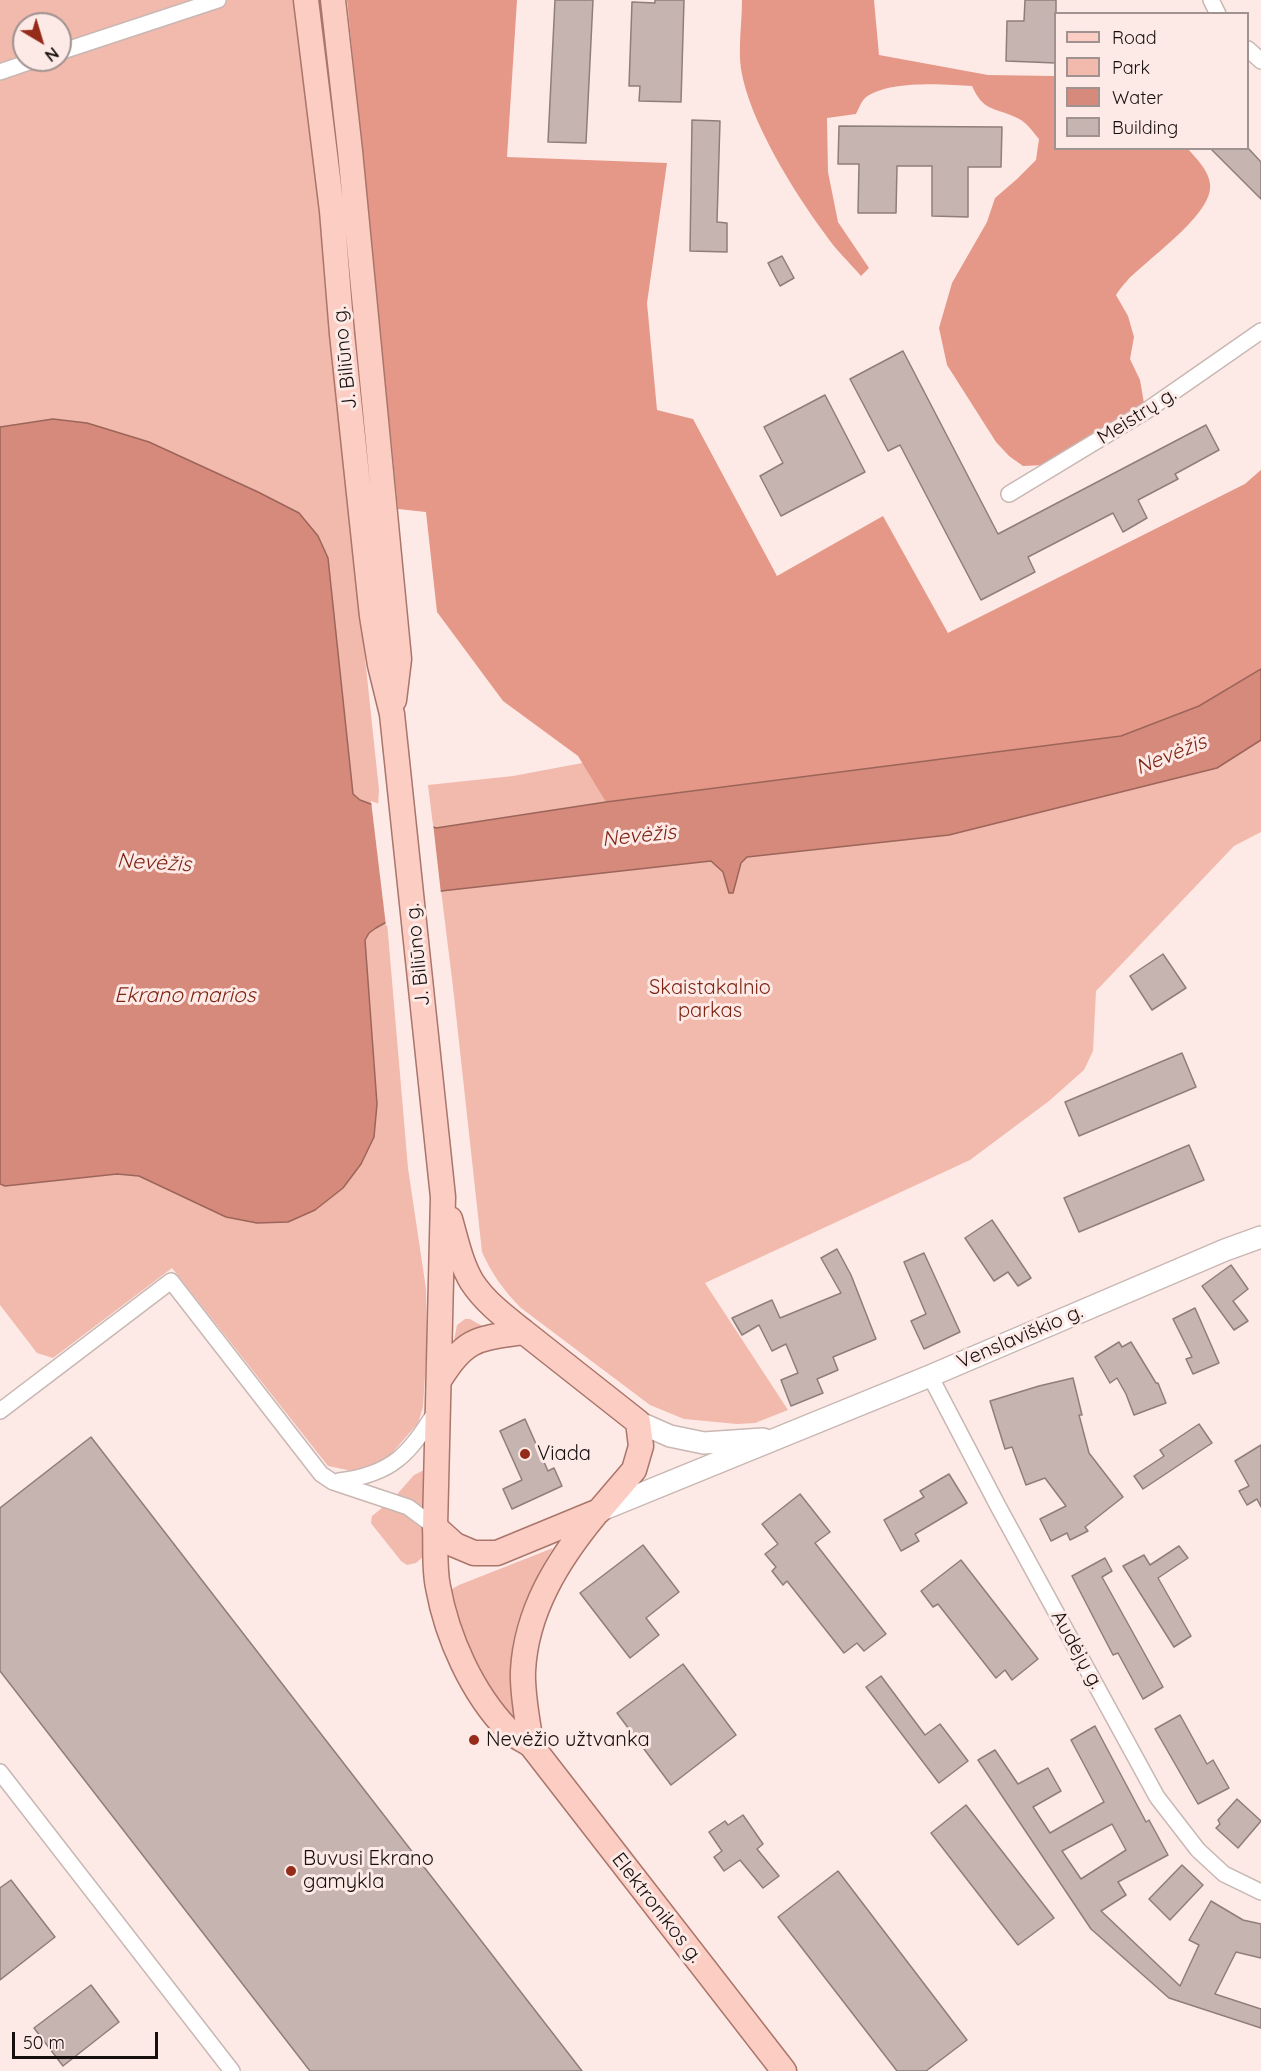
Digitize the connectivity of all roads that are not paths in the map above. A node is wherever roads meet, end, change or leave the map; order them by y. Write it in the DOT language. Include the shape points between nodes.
graph roads {
  1 [pos="218,0"];
  2 [pos="306,0"];
  3 [pos="333,0"];
  4 [pos="72,48"];
  5 [pos="1249,50"];
  6 [pos="1261,61"];
  7 [pos="1261,332"];
  8 [pos="1009,494"];
  9 [pos="392,714"];
  10 [pos="443,1197"];
  11 [pos="1261,1237"];
  12 [pos="524,1332"];
  13 [pos="930,1376"];
  14 [pos="440,1379"];
  15 [pos="440,1406"];
  16 [pos="0,1411"];
  17 [pos="638,1422"];
  18 [pos="779,1438"];
  19 [pos="333,1482"];
  20 [pos="599,1511"];
  21 [pos="435,1527"];
  22 [pos="531,1745"];
  23 [pos="0,1772"];
  24 [pos="1261,1892"];
  25 [pos="232,2071"];
  26 [pos="784,2071"];
  1 -- 4 [label="street"];
  2 -- 9 [label="main road, J. Biliūno g." via="332,211 372,616"];
  3 -- 9 [label="main road, J. Biliūno g." via="399,659"];
  5 -- 6 [label="street"];
  7 -- 8 [label="street, Meistrų g." via="1146,411"];
  9 -- 10 [label="main road, J. Biliūno g."];
  10 -- 12 [label="main road, J. Biliūno g." via="472,1282 498,1312"];
  10 -- 14 [label="main road, J. Biliūno g."];
  11 -- 13 [label="main road, Venslaviškio g."];
  12 -- 14 [label="main road" via="480,1339 464,1348"];
  12 -- 17 [label="main road, J. Biliūno g."];
  13 -- 18 [label="main road, Venslaviškio g."];
  13 -- 24 [label="street, Audėjų g." via="1157,1797 1198,1850 1224,1874"];
  14 -- 15 [label="main road, J. Biliūno g."];
  15 -- 19 [label="street" via="415,1444 391,1464 362,1478"];
  15 -- 21 [label="main road, Elektronikos g."];
  16 -- 19 [label="street" via="171,1281 321,1474"];
  17 -- 18 [label="main road, Venslaviškio g." via="670,1436 705,1443"];
  17 -- 20 [label="main road" via="641,1446 634,1470"];
  18 -- 20 [label="main road, Venslaviškio g."];
  19 -- 21 [label="street" via="408,1507"];
  20 -- 21 [label="main road" via="497,1553 474,1553 455,1545"];
  20 -- 22 [label="main road" via="550,1578 533,1618 523,1674"];
  21 -- 22 [label="main road, Elektronikos g." via="437,1586 466,1669 509,1731"];
  22 -- 26 [label="main road, Elektronikos g."];
  23 -- 25 [label="street"];
}
